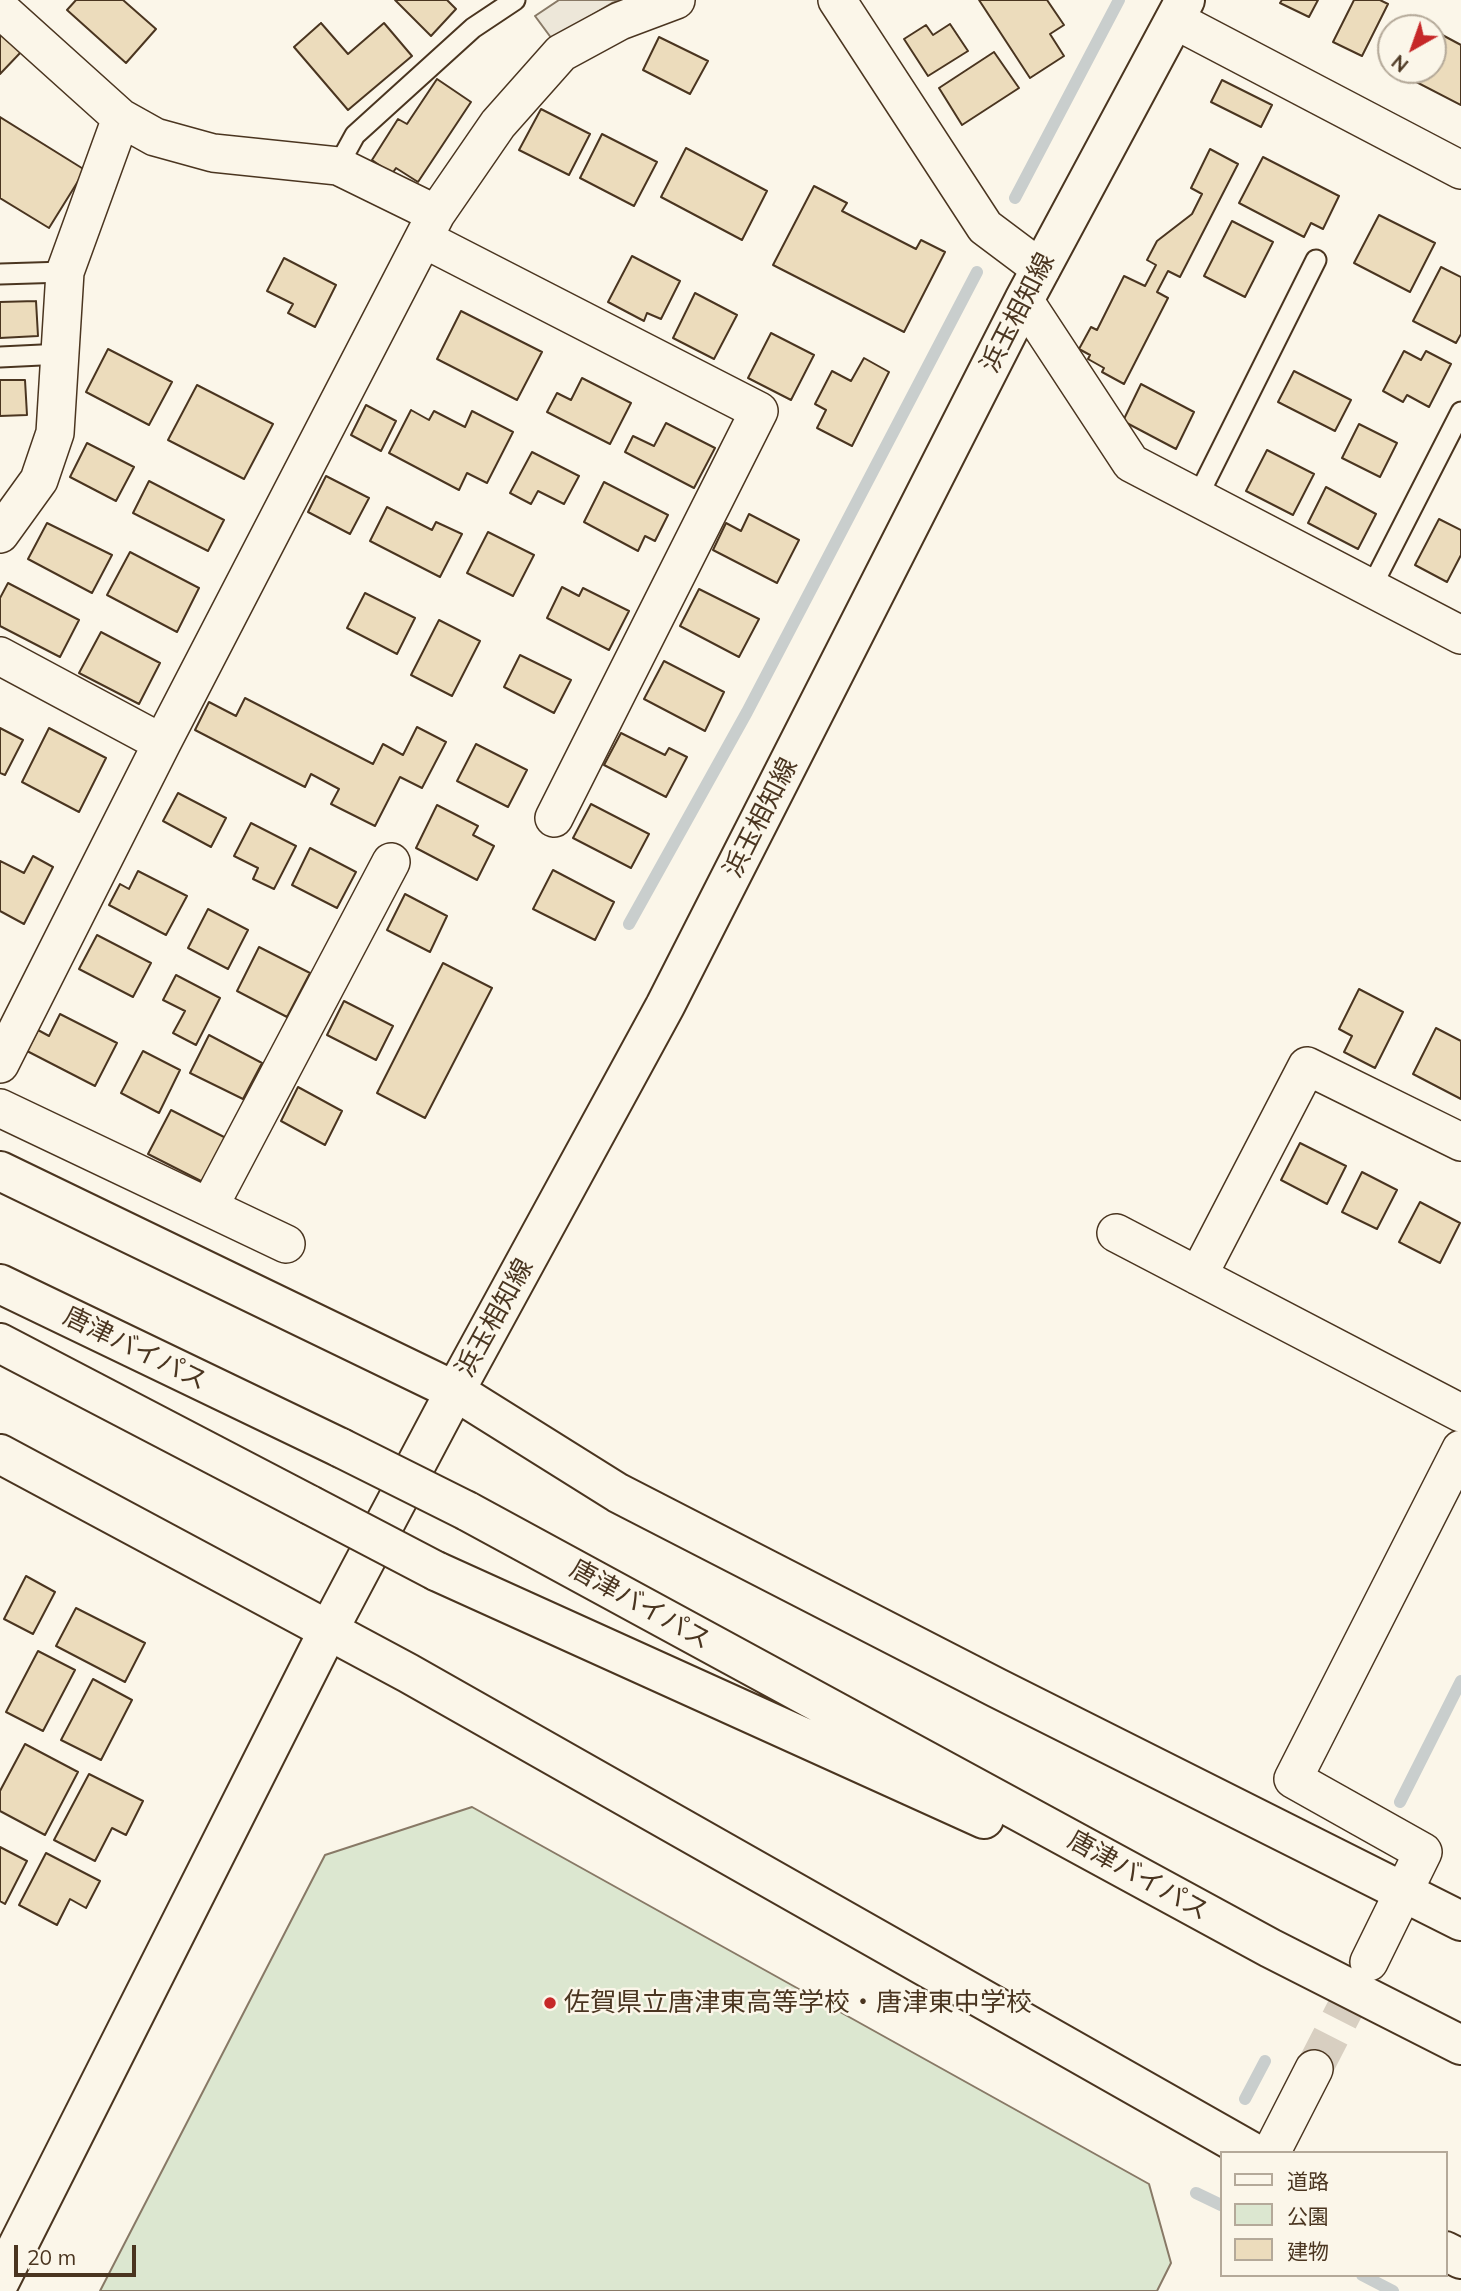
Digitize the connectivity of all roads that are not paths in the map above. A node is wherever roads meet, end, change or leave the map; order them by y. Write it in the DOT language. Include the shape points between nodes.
graph roads {
  1 [pos="515,0"];
  2 [pos="676,0"];
  3 [pos="837,0"];
  4 [pos="0,9"];
  5 [pos="1180,10"];
  6 [pos="121,118"];
  7 [pos="338,166"];
  8 [pos="1461,170"];
  9 [pos="430,226"];
  10 [pos="1316,260"];
  11 [pos="65,272"];
  12 [pos="0,274"];
  13 [pos="1032,284"];
  14 [pos="62,354"];
  15 [pos="0,357"];
  16 [pos="1461,412"];
  17 [pos="1197,498"];
  18 [pos="0,534"];
  19 [pos="1371,589"];
  20 [pos="1461,635"];
  21 [pos="0,656"];
  22 [pos="162,743"];
  23 [pos="554,818"];
  24 [pos="391,862"];
  25 [pos="0,1064"];
  26 [pos="0,1108"];
  27 [pos="1461,1142"];
  28 [pos="0,1171"];
  29 [pos="209,1207"];
  30 [pos="1116,1233"];
  31 [pos="286,1244"];
  32 [pos="1198,1276"];
  33 [pos="0,1284"];
  34 [pos="0,1343"];
  35 [pos="455,1391"];
  36 [pos="1461,1413"];
  37 [pos="1461,1449"];
  38 [pos="0,1454"];
  39 [pos="328,1631"];
  40 [pos="1405,1892"];
  41 [pos="1461,1921"];
  42 [pos="1270,1948"];
  43 [pos="1369,1962"];
  44 [pos="1461,2045"];
  45 [pos="1314,2070"];
  46 [pos="1250,2151"];
  47 [pos="1273,2151"];
  48 [pos="10,2235"];
  49 [pos="0,2281"];
  1 -- 7 [label="lane" via="474,28 355,135"];
  2 -- 9 [label="street" via="620,21 561,53 498,124"];
  3 -- 13 [label="street" via="985,227"];
  4 -- 6 [label="street"];
  5 -- 8 [label="street"];
  5 -- 13 [label="main road, 浜玉相知線"];
  6 -- 7 [label="street" via="155,137 213,153"];
  6 -- 11 [label="street"];
  7 -- 9 [label="street"];
  9 -- 22 [label="street"];
  9 -- 23 [label="street" via="759,411"];
  10 -- 17 [label="lane"];
  11 -- 12 [label="lane"];
  11 -- 14 [label="street"];
  13 -- 17 [label="street" via="1130,463"];
  13 -- 35 [label="main road, 浜玉相知線" via="665,1006"];
  14 -- 15 [label="lane"];
  14 -- 18 [label="street" via="55,433 39,480"];
  16 -- 19 [label="lane"];
  17 -- 19 [label="street"];
  19 -- 20 [label="street"];
  21 -- 22 [label="street"];
  22 -- 25 [label="street"];
  24 -- 29 [label="street"];
  26 -- 29 [label="street"];
  27 -- 32 [label="street" via="1307,1066"];
  28 -- 35 [label="main road"];
  29 -- 31 [label="street"];
  30 -- 32 [label="street"];
  32 -- 36 [label="street"];
  33 -- 42 [label="main road, 唐津バイパス, bridge" via="467,1511"];
  34 -- 42 [label="main road, 唐津バイパス, bridge" via="436,1571"];
  35 -- 39 [label="main road, 浜玉相知線"];
  35 -- 40 [label="main road" via="618,1493"];
  37 -- 40 [label="street" via="1293,1779 1423,1852"];
  38 -- 39 [label="main road"];
  39 -- 46 [label="main road"];
  39 -- 48 [label="main road, 浜玉相知線"];
  40 -- 41 [label="main road"];
  40 -- 43 [label="street"];
  42 -- 44 [label="main road, 唐津バイパス"];
  45 -- 47 [label="street"];
  48 -- 49 [label="main road, 浜玉相知線"];
}
